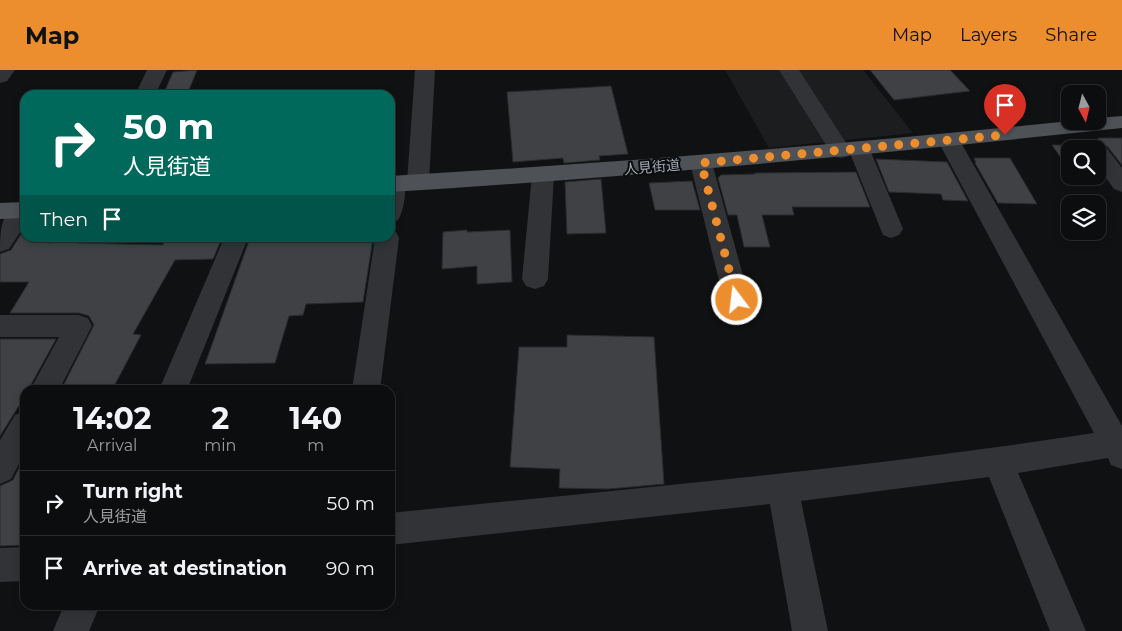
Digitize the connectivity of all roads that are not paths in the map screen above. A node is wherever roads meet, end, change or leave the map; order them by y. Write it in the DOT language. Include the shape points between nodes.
graph roads {
  1 [pos="5,70"];
  2 [pos="157,70"];
  3 [pos="425,70"];
  4 [pos="789,70"];
  5 [pos="0,76"];
  6 [pos="147,90"];
  7 [pos="1122,122"];
  8 [pos="1106,124"];
  9 [pos="1061,129"];
  10 [pos="949,141"];
  11 [pos="850,150"];
  12 [pos="701,163"];
  13 [pos="1106,163"];
  14 [pos="543,175"];
  15 [pos="418,182"];
  16 [pos="395,184"];
  17 [pos="1122,184"];
  18 [pos="16,210"];
  19 [pos="892,229"];
  20 [pos="234,242"];
  21 [pos="386,242"];
  22 [pos="0,243"];
  23 [pos="535,279"];
  24 [pos="737,300"];
  25 [pos="0,326"];
  26 [pos="47,385"];
  27 [pos="175,385"];
  28 [pos="367,385"];
  29 [pos="20,433"];
  30 [pos="1120,447"];
  31 [pos="998,462"];
  32 [pos="0,469"];
  33 [pos="783,488"];
  34 [pos="395,528"];
  35 [pos="20,564"];
  36 [pos="0,566"];
  37 [pos="80,610"];
  38 [pos="71,631"];
  39 [pos="810,631"];
  40 [pos="1068,631"];
  1 -- 5 [label="street"];
  2 -- 6 [label="street"];
  3 -- 15 [label="street"];
  4 -- 11 [label="street"];
  7 -- 8 [label="main road, 人見街道"];
  9 -- 10 [label="main road, 人見街道"];
  10 -- 11 [label="main road, 人見街道"];
  10 -- 30 [label="street"];
  11 -- 12 [label="main road, 人見街道"];
  11 -- 19 [label="street"];
  12 -- 14 [label="main road, 人見街道"];
  12 -- 24 [label="street"];
  13 -- 17 [label="street"];
  14 -- 15 [label="main road, 人見街道"];
  14 -- 23 [label="street"];
  15 -- 16 [label="main road, 人見街道"];
  18 -- 22 [label="street"];
  20 -- 27 [label="street"];
  21 -- 28 [label="street"];
  25 -- 26 [label="street" via="79,326"];
  29 -- 32 [label="street"];
  30 -- 31 [label="street"];
  31 -- 33 [label="street"];
  31 -- 40 [label="street"];
  33 -- 34 [label="street"];
  33 -- 39 [label="street"];
  35 -- 36 [label="street"];
  37 -- 38 [label="street"];
}
